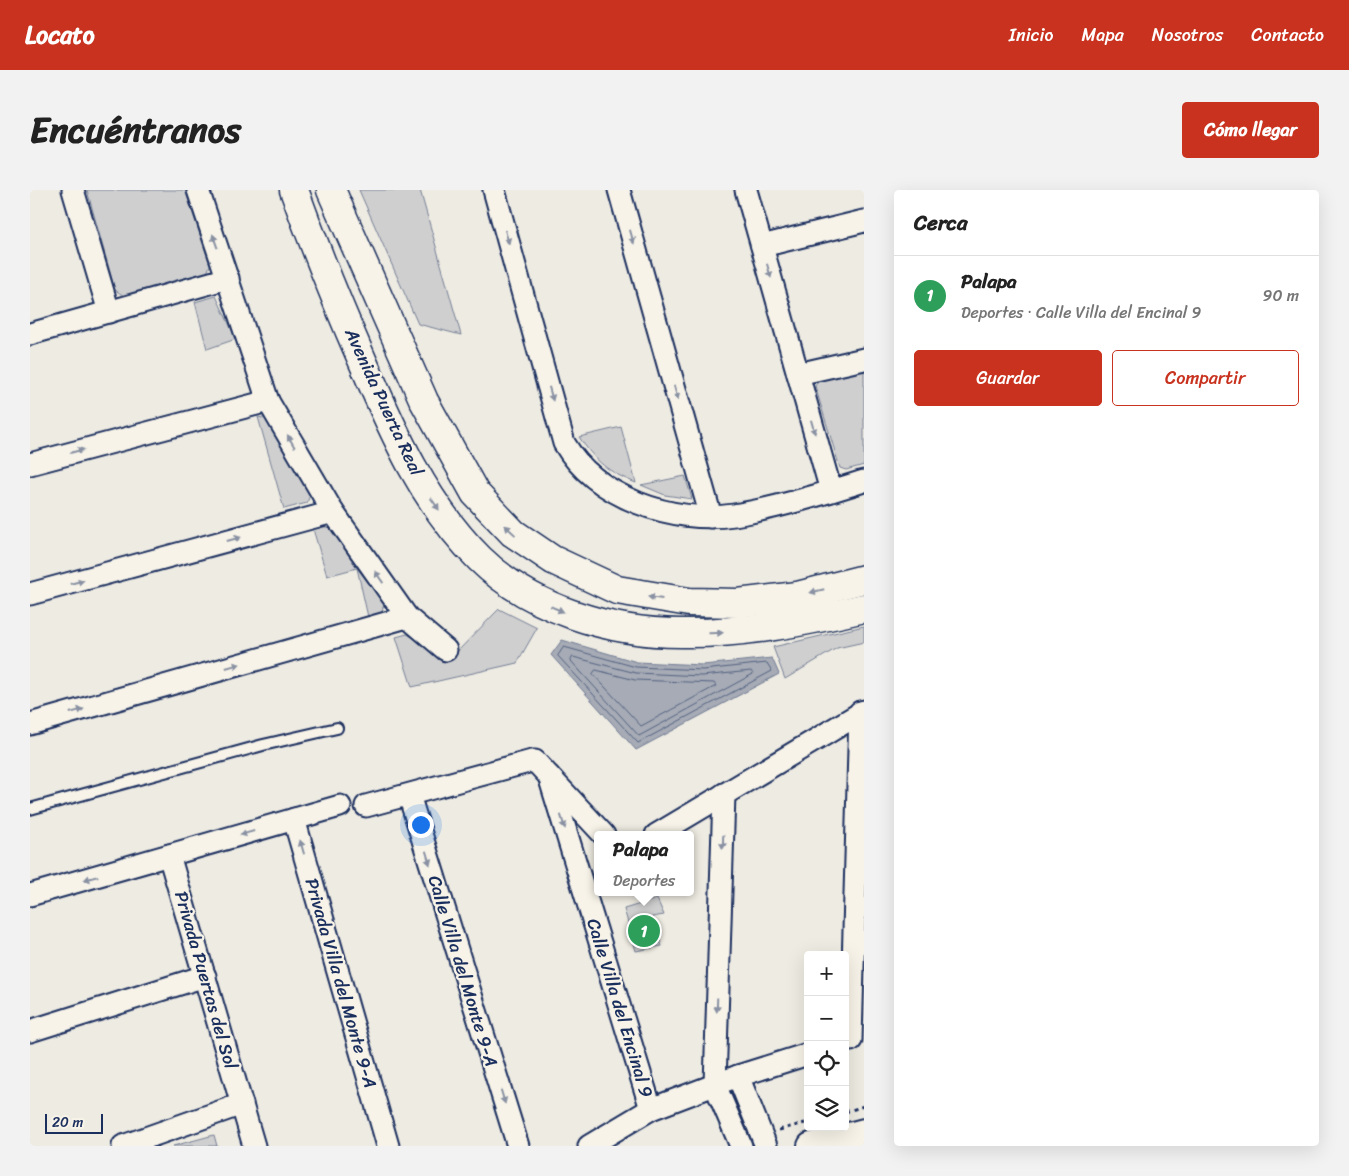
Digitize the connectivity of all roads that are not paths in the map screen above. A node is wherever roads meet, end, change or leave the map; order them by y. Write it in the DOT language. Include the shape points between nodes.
graph roads {
  1 [pos="73,190"];
  2 [pos="198,190"];
  3 [pos="294,190"];
  4 [pos="331,190"];
  5 [pos="494,190"];
  6 [pos="619,190"];
  7 [pos="746,190"];
  8 [pos="864,222"];
  9 [pos="762,246"];
  10 [pos="228,278"];
  11 [pos="109,312"];
  12 [pos="30,334"];
  13 [pos="864,359"];
  14 [pos="798,374"];
  15 [pos="268,401"];
  16 [pos="424,401"];
  17 [pos="386,416"];
  18 [pos="30,464"];
  19 [pos="864,481"];
  20 [pos="831,491"];
  21 [pos="333,512"];
  22 [pos="711,516"];
  23 [pos="864,579"];
  24 [pos="30,594"];
  25 [pos="864,608"];
  26 [pos="407,617"];
  27 [pos="446,650"];
  28 [pos="862,712"];
  29 [pos="30,724"];
  30 [pos="337,728"];
  31 [pos="549,776"];
  32 [pos="724,794"];
  33 [pos="409,795"];
  34 [pos="340,806"];
  35 [pos="366,806"];
  36 [pos="30,809"];
  37 [pos="294,819"];
  38 [pos="600,831"];
  39 [pos="663,831"];
  40 [pos="169,855"];
  41 [pos="30,895"];
  42 [pos="205,976"];
  43 [pos="30,1031"];
  44 [pos="854,1040"];
  45 [pos="804,1055"];
  46 [pos="738,1076"];
  47 [pos="715,1086"];
  48 [pos="242,1104"];
  49 [pos="651,1110"];
  50 [pos="855,1131"];
  51 [pos="764,1140"];
  52 [pos="123,1146"];
  53 [pos="254,1146"];
  54 [pos="388,1146"];
  55 [pos="518,1146"];
  56 [pos="589,1146"];
  57 [pos="741,1146"];
  58 [pos="811,1146"];
  1 -- 11 [label="street"];
  10 -- 2 [label="street, one-way"];
  3 -- 17 [label="main road, Avenida Puerta Real" via="327,279"];
  4 -- 16 [label="main road, Avenida Puerta Real"];
  5 -- 22 [label="street, one-way" via="564,443 574,459 608,488 633,501 672,512"];
  6 -- 22 [label="street, one-way"];
  7 -- 9 [label="street"];
  8 -- 9 [label="street"];
  9 -- 14 [label="street, one-way"];
  10 -- 11 [label="street"];
  10 -- 15 [label="street"];
  11 -- 12 [label="street"];
  13 -- 14 [label="street"];
  14 -- 20 [label="street, one-way"];
  18 -- 15 [label="street, one-way"];
  21 -- 15 [label="street, one-way"];
  16 -- 17 [label="main road"];
  23 -- 16 [label="main road, Avenida Puerta Real, one-way" via="797,596 738,603 689,602 617,590 553,560 513,533 474,493"];
  17 -- 25 [label="main road, Avenida Puerta Real, one-way" via="433,503 481,560 546,604 606,624 679,633 721,633 806,621"];
  19 -- 20 [label="street"];
  20 -- 22 [label="street" via="757,510"];
  24 -- 21 [label="street, one-way"];
  26 -- 21 [label="street, one-way"];
  26 -- 27 [label="street"];
  29 -- 26 [label="street, one-way"];
  28 -- 32 [label="street"];
  28 -- 44 [label="street"];
  30 -- 36 [label="lane"];
  31 -- 33 [label="street" via="532,761"];
  31 -- 38 [label="street"];
  31 -- 49 [label="street, Calle Villa del Encinal 9, one-way"];
  32 -- 39 [label="street"];
  32 -- 47 [label="street, one-way"];
  33 -- 35 [label="street"];
  33 -- 55 [label="street, Calle Villa del Monte 9-A, one-way"];
  34 -- 37 [label="street"];
  37 -- 40 [label="street, one-way"];
  54 -- 37 [label="street, Privada Villa del Monte 9-A, one-way"];
  40 -- 41 [label="street, one-way"];
  40 -- 42 [label="street, Privada Puertas del Sol"];
  42 -- 43 [label="street"];
  42 -- 48 [label="street, Privada Puertas del Sol"];
  45 -- 46 [label="street, Calle Villa del Encinal 9"];
  46 -- 47 [label="street, Calle Villa del Encinal 9"];
  46 -- 51 [label="street"];
  47 -- 49 [label="street, Calle Villa del Encinal 9"];
  47 -- 57 [label="street"];
  48 -- 52 [label="street"];
  48 -- 53 [label="street"];
  49 -- 56 [label="street"];
  50 -- 58 [label="street"];
}
